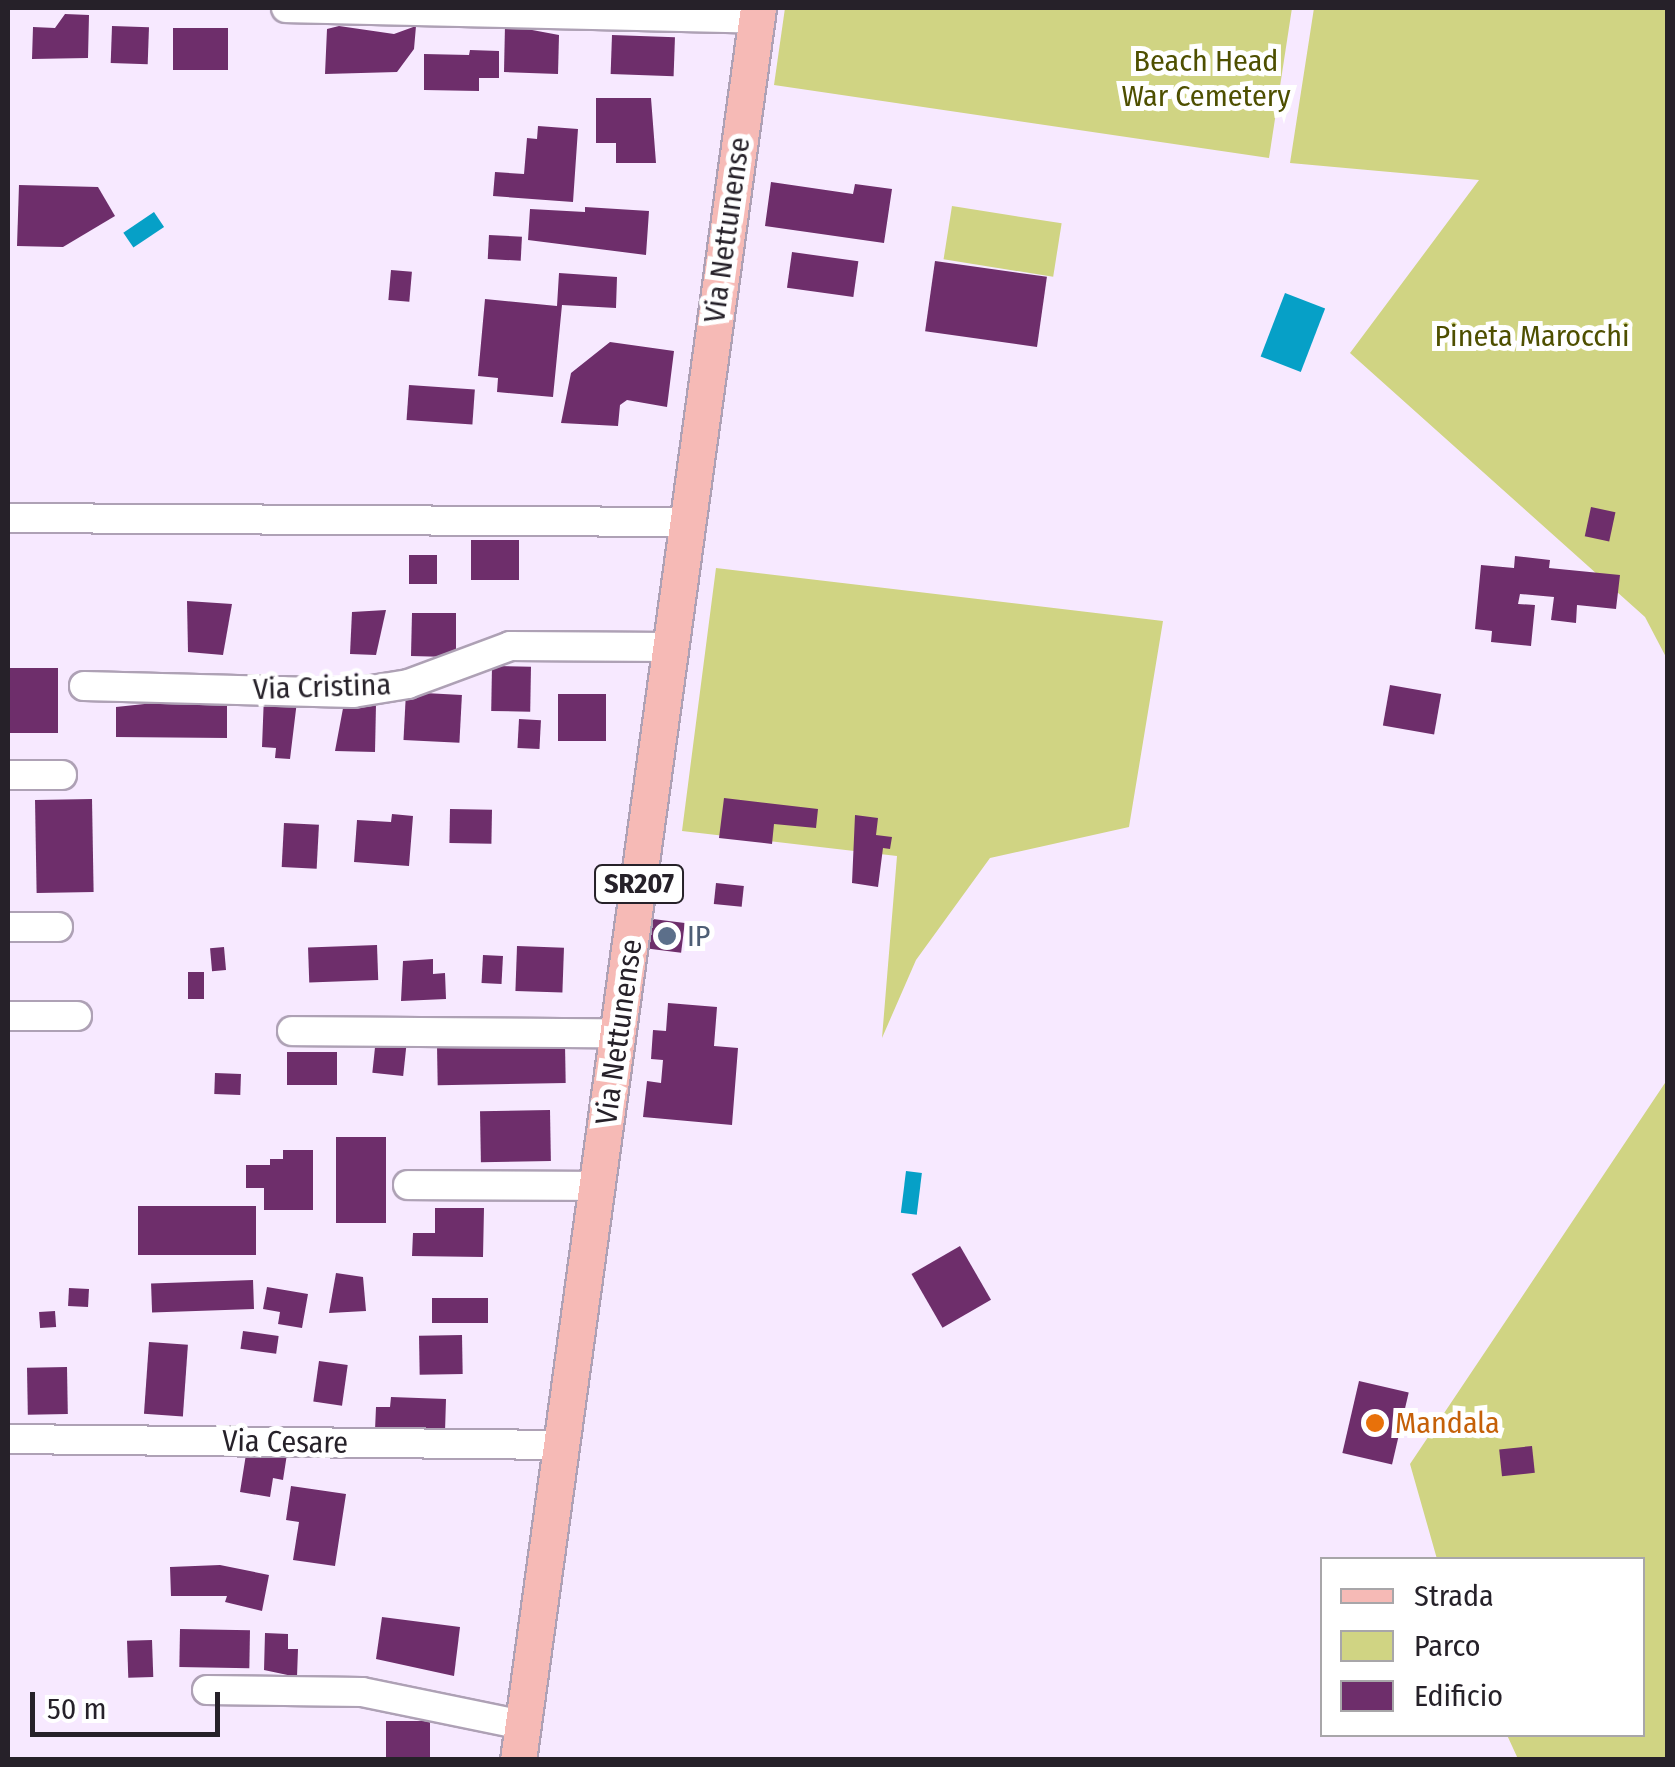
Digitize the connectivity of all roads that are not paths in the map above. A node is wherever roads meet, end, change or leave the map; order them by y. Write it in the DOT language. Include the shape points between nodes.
graph roads {
  1 [pos="286,8"];
  2 [pos="757,13"];
  3 [pos="8,518"];
  4 [pos="688,522"];
  5 [pos="671,647"];
  6 [pos="84,686"];
  7 [pos="8,775"];
  8 [pos="62,775"];
  9 [pos="8,927"];
  10 [pos="58,928"];
  11 [pos="8,1016"];
  12 [pos="77,1016"];
  13 [pos="292,1031"];
  14 [pos="619,1033"];
  15 [pos="408,1185"];
  16 [pos="598,1186"];
  17 [pos="8,1439"];
  18 [pos="563,1445"];
  19 [pos="207,1690"];
  20 [pos="521,1742"];
  1 -- 2 [label="street"];
  2 -- 4 [label="main road, Via Nettunense / SR207"];
  3 -- 4 [label="street"];
  4 -- 5 [label="main road, Via Nettunense / SR207"];
  5 -- 6 [label="street, Via Cristina" via="510,646 408,684 354,693"];
  5 -- 14 [label="main road, Via Nettunense / SR207"];
  7 -- 8 [label="street"];
  9 -- 10 [label="street"];
  11 -- 12 [label="street"];
  13 -- 14 [label="street"];
  14 -- 16 [label="main road, Via Nettunense / SR207"];
  15 -- 16 [label="street"];
  16 -- 18 [label="main road, Via Nettunense / SR207"];
  17 -- 18 [label="street, Via Cesare"];
  18 -- 20 [label="main road, Via Nettunense / SR207"];
  19 -- 20 [label="street" via="356,1691"];
}
